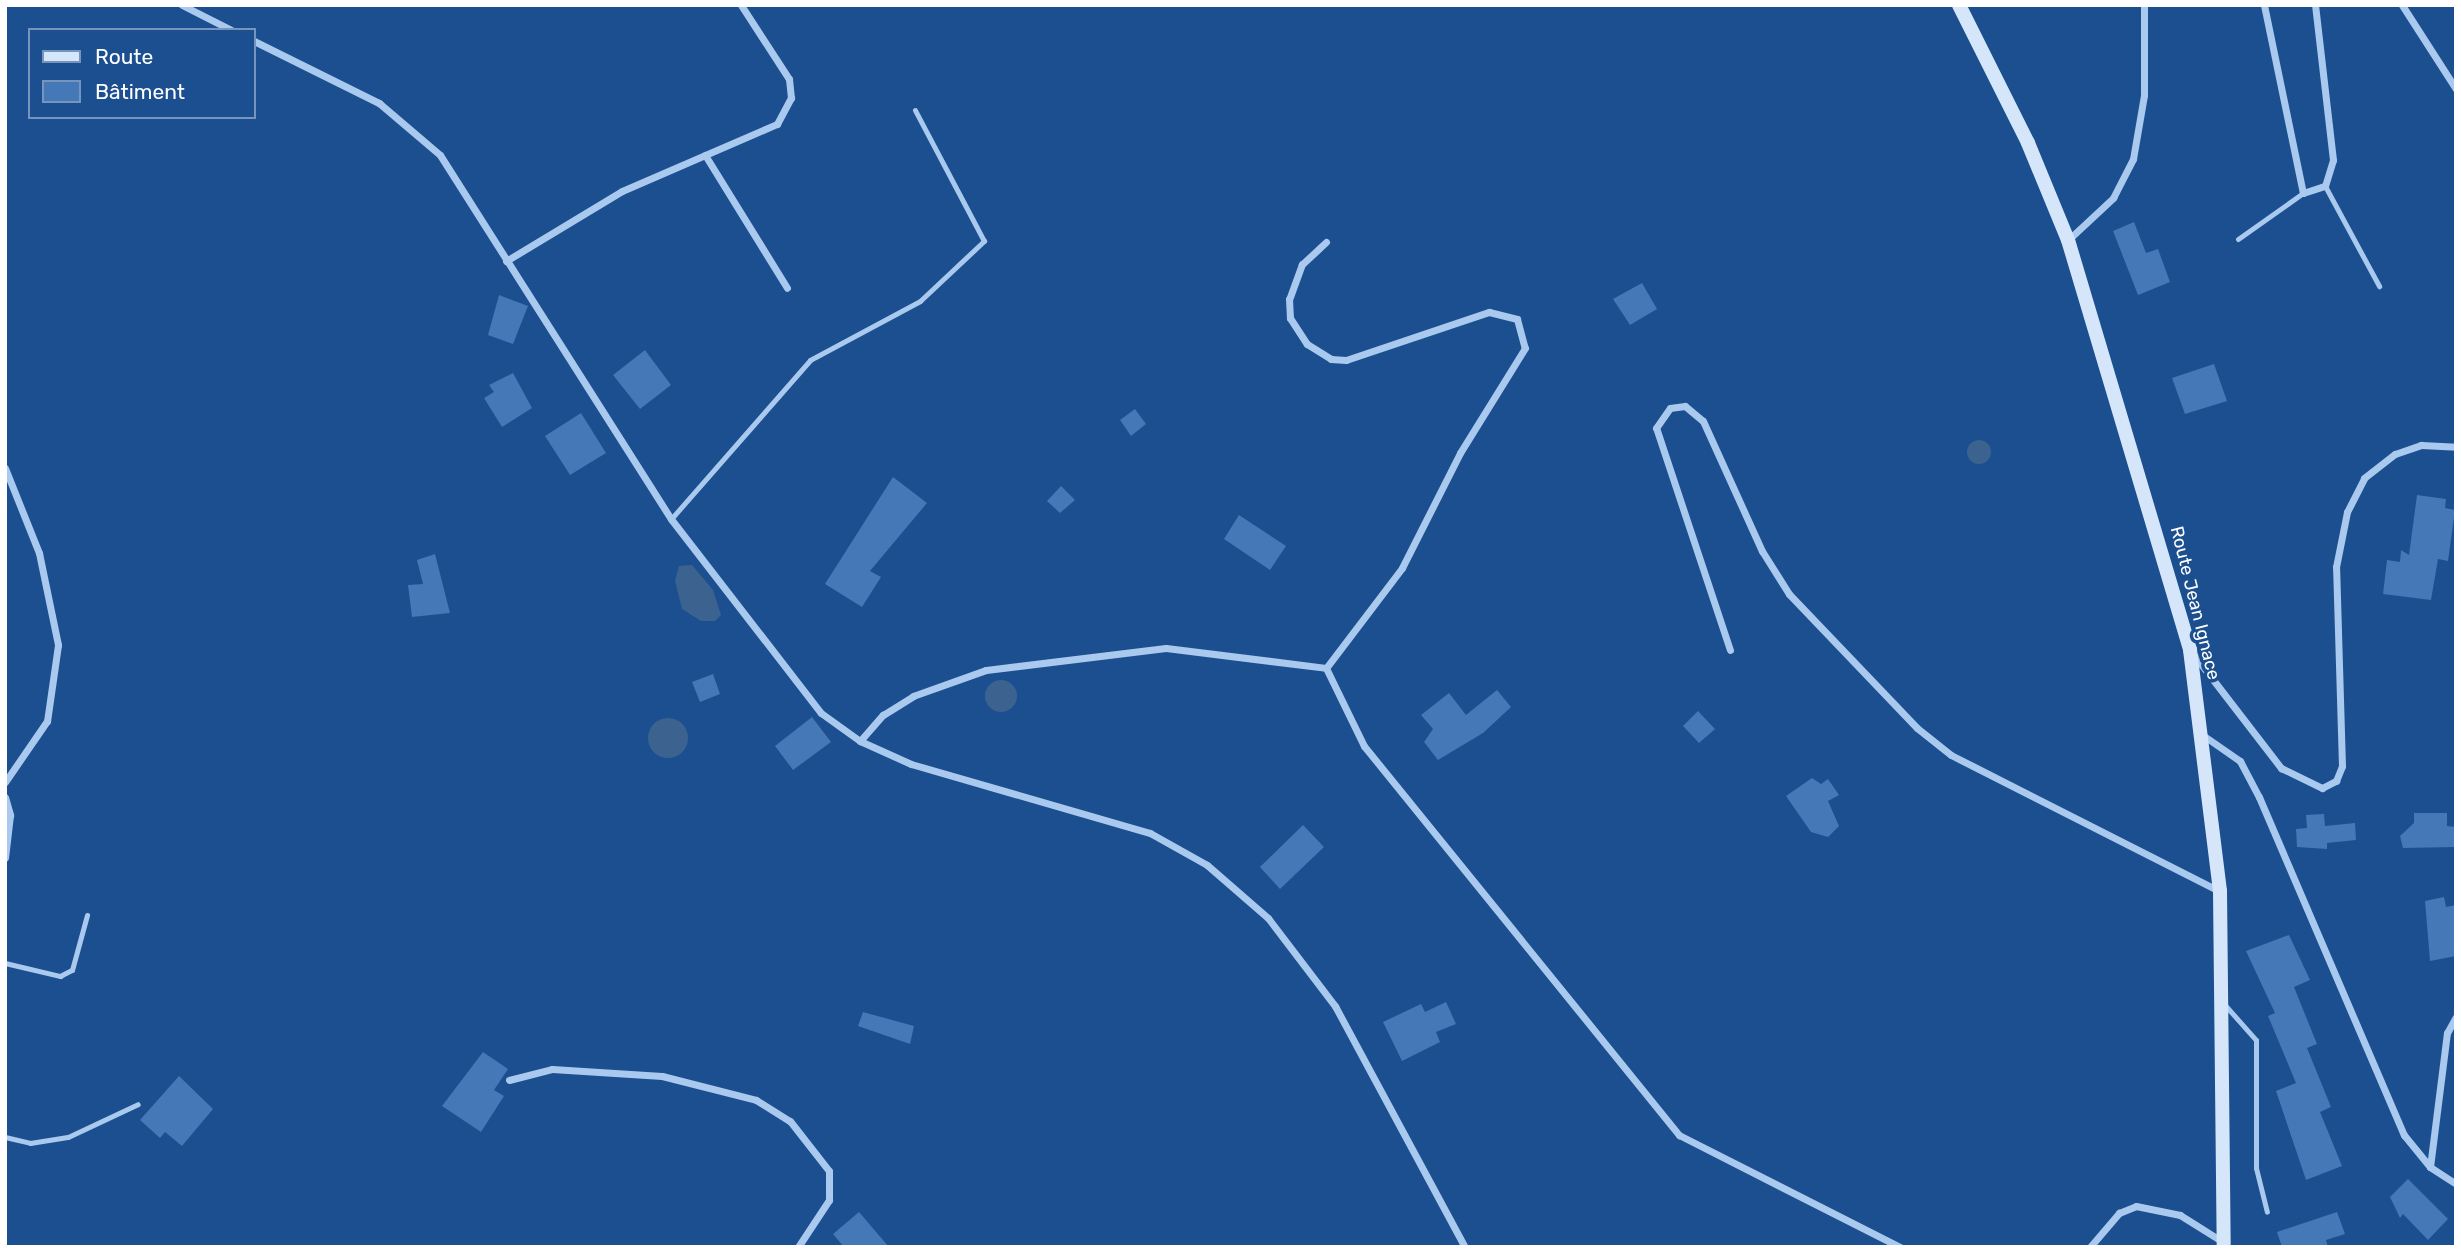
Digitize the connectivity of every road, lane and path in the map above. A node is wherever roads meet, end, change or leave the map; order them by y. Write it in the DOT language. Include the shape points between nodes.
graph roads {
  1 [pos="182,5"];
  2 [pos="741,5"];
  3 [pos="1959,5"];
  4 [pos="2144,5"];
  5 [pos="2264,5"];
  6 [pos="2315,5"];
  7 [pos="2402,5"];
  8 [pos="227,28"];
  9 [pos="256,42"];
  10 [pos="2456,89"];
  11 [pos="915,110"];
  12 [pos="705,155"];
  13 [pos="2325,186"];
  14 [pos="2303,193"];
  15 [pos="2238,239"];
  16 [pos="2068,240"];
  17 [pos="1326,242"];
  18 [pos="506,261"];
  19 [pos="2379,286"];
  20 [pos="787,288"];
  21 [pos="2456,447"];
  22 [pos="5,468"];
  23 [pos="671,519"];
  24 [pos="1730,650"];
  25 [pos="2190,650"];
  26 [pos="1326,668"];
  27 [pos="2204,736"];
  28 [pos="860,741"];
  29 [pos="5,782"];
  30 [pos="5,797"];
  31 [pos="5,858"];
  32 [pos="2220,891"];
  33 [pos="87,915"];
  34 [pos="5,963"];
  35 [pos="2219,1000"];
  36 [pos="2456,1017"];
  37 [pos="509,1080"];
  38 [pos="138,1104"];
  39 [pos="5,1137"];
  40 [pos="2430,1167"];
  41 [pos="2456,1184"];
  42 [pos="2267,1212"];
  43 [pos="2223,1244"];
  44 [pos="798,1247"];
  45 [pos="1465,1247"];
  46 [pos="1900,1247"];
  47 [pos="2090,1247"];
  1 -- 8 [label="street"];
  2 -- 12 [label="street" via="785,71 791,99 765,134"];
  3 -- 16 [label="street, Route Jean Ignace" via="2028,143"];
  4 -- 16 [label="street" via="2144,95 2133,159 2113,198"];
  5 -- 14 [label="street"];
  6 -- 13 [label="street" via="2334,146"];
  7 -- 10 [label="street"];
  9 -- 18 [label="street" via="379,103 423,136 458,178"];
  11 -- 23 [label="lane" via="984,241 920,301 810,360"];
  12 -- 18 [label="street" via="622,191"];
  12 -- 20 [label="street"];
  13 -- 14 [label="street"];
  13 -- 19 [label="lane"];
  14 -- 15 [label="lane"];
  16 -- 25 [label="street, Route Jean Ignace"];
  17 -- 26 [label="street" via="1303,264 1289,299 1290,318 1307,344 1331,359 1346,360 1489,312 1517,319 1525,340 1402,568"];
  18 -- 23 [label="street"];
  21 -- 25 [label="street" via="2421,445 2395,454 2364,478 2347,512 2336,567 2342,766 2336,781 2322,788 2281,768"];
  22 -- 29 [label="street" via="39,553 58,645 47,721"];
  23 -- 28 [label="street" via="821,713"];
  24 -- 32 [label="street" via="1656,428 1670,408 1685,406 1703,421 1762,551 1790,594 1917,728 1951,755"];
  25 -- 27 [label="street, Route Jean Ignace"];
  26 -- 28 [label="street" via="1166,648 986,670 913,696 883,715"];
  26 -- 46 [label="street" via="1364,746 1679,1135"];
  27 -- 32 [label="street, Route Jean Ignace"];
  27 -- 40 [label="street" via="2240,761 2259,797 2404,1135"];
  28 -- 45 [label="street" via="950,777 1150,833 1184,849 1238,891 1268,918 1335,1006"];
  30 -- 31 [label="street" via="10,815"];
  32 -- 35 [label="street, Route Jean Ignace"];
  33 -- 34 [label="lane" via="72,971 60,975"];
  35 -- 42 [label="lane" via="2256,1040 2256,1168"];
  35 -- 43 [label="street, Route Jean Ignace"];
  36 -- 40 [label="street" via="2447,1033"];
  37 -- 44 [label="street" via="552,1069 662,1076 755,1100 790,1121 829,1171 829,1200"];
  38 -- 39 [label="lane" via="68,1137 30,1143"];
  40 -- 41 [label="street"];
  43 -- 47 [label="street" via="2180,1215 2136,1206 2119,1213"];
}
